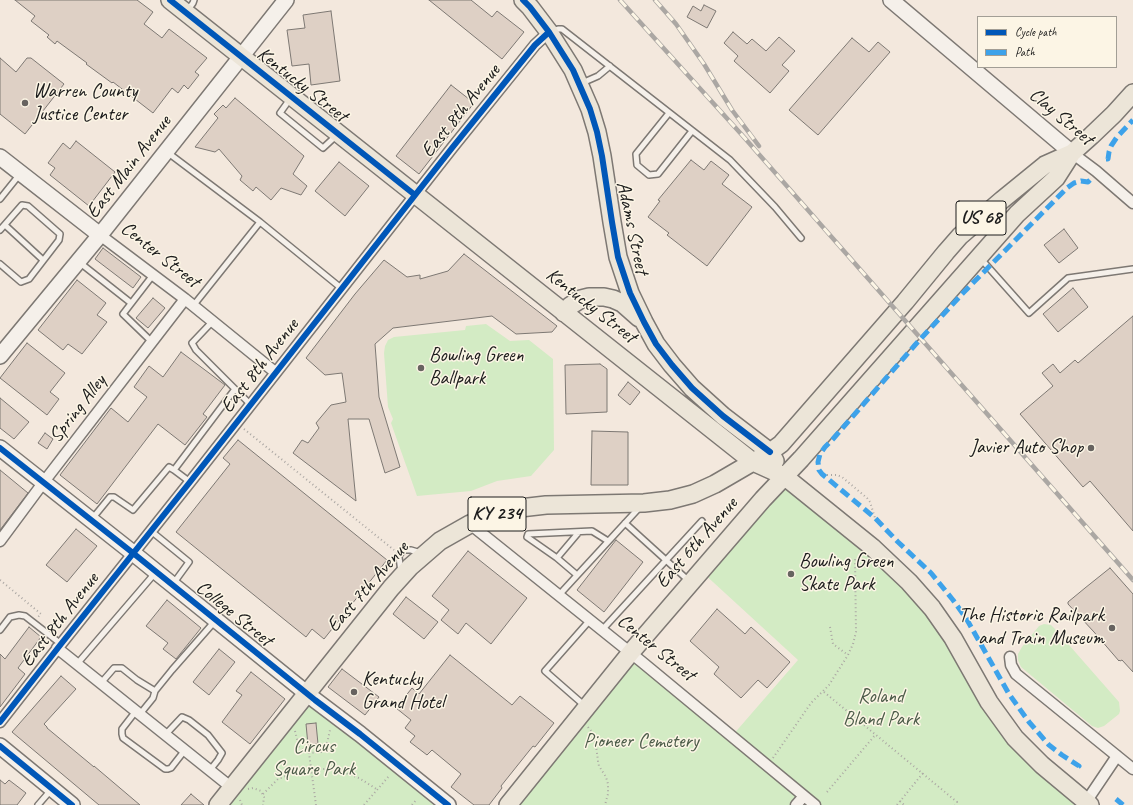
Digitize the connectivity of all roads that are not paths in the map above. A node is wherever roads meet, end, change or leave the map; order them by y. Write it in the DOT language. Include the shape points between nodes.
graph roads {
  1 [pos="170,0"];
  2 [pos="286,0"];
  3 [pos="523,0"];
  4 [pos="890,0"];
  5 [pos="190,6"];
  6 [pos="549,32"];
  7 [pos="241,57"];
  8 [pos="610,66"];
  9 [pos="580,84"];
  10 [pos="1133,93"];
  11 [pos="669,113"];
  12 [pos="692,131"];
  13 [pos="167,151"];
  14 [pos="1072,153"];
  15 [pos="0,157"];
  16 [pos="21,173"];
  17 [pos="415,195"];
  18 [pos="0,198"];
  19 [pos="1133,202"];
  20 [pos="260,222"];
  21 [pos="5,225"];
  22 [pos="0,230"];
  23 [pos="100,235"];
  24 [pos="801,238"];
  25 [pos="979,256"];
  26 [pos="43,260"];
  27 [pos="78,261"];
  28 [pos="0,264"];
  29 [pos="1133,269"];
  30 [pos="153,275"];
  31 [pos="341,288"];
  32 [pos="189,302"];
  33 [pos="131,303"];
  34 [pos="564,313"];
  35 [pos="212,322"];
  36 [pos="644,322"];
  37 [pos="152,342"];
  38 [pos="0,356"];
  39 [pos="275,372"];
  40 [pos="235,388"];
  41 [pos="250,404"];
  42 [pos="0,448"];
  43 [pos="770,452"];
  44 [pos="753,462"];
  45 [pos="174,470"];
  46 [pos="784,476"];
  47 [pos="190,482"];
  48 [pos="43,483"];
  49 [pos="644,503"];
  50 [pos="91,520"];
  51 [pos="702,521"];
  52 [pos="625,523"];
  53 [pos="470,524"];
  54 [pos="151,530"];
  55 [pos="578,532"];
  56 [pos="0,540"];
  57 [pos="608,541"];
  58 [pos="133,553"];
  59 [pos="557,558"];
  60 [pos="665,559"];
  61 [pos="156,572"];
  62 [pos="577,575"];
  63 [pos="691,583"];
  64 [pos="173,585"];
  65 [pos="559,595"];
  66 [pos="216,620"];
  67 [pos="590,620"];
  68 [pos="0,630"];
  69 [pos="602,630"];
  70 [pos="59,646"];
  71 [pos="631,653"];
  72 [pos="1010,657"];
  73 [pos="77,664"];
  74 [pos="101,683"];
  75 [pos="155,691"];
  76 [pos="307,693"];
  77 [pos="138,713"];
  78 [pos="585,716"];
  79 [pos="0,722"];
  80 [pos="166,734"];
  81 [pos="0,746"];
  82 [pos="185,750"];
  83 [pos="1117,756"];
  84 [pos="1133,769"];
  85 [pos="210,770"];
  86 [pos="52,789"];
  87 [pos="239,791"];
  88 [pos="804,796"];
  89 [pos="1088,803"];
  90 [pos="38,805"];
  91 [pos="72,805"];
  92 [pos="218,805"];
  93 [pos="448,805"];
  94 [pos="508,805"];
  95 [pos="796,805"];
  96 [pos="815,805"];
  1 -- 5 [label="main road, Kentucky Street"];
  2 -- 7 [label="street, East Main Avenue"];
  3 -- 6 [label="main road, Adams Street"];
  4 -- 14 [label="street, Clay Street"];
  5 -- 7 [label="main road, Kentucky Street"];
  6 -- 8 [label="lane" via="562,30"];
  6 -- 9 [label="main road, Adams Street"];
  6 -- 17 [label="street, East 8th Avenue" via="535,45"];
  7 -- 13 [label="street, East Main Avenue"];
  7 -- 17 [label="main road, Kentucky Street"];
  8 -- 9 [label="lane" via="598,76"];
  8 -- 11 [label="lane"];
  9 -- 36 [label="main road, Adams Street" via="597,132 618,257 630,293"];
  10 -- 14 [label="main road, US 68"];
  11 -- 12 [label="lane"];
  11 -- 12 [label="lane" via="636,154 637,165 649,175 658,174"];
  12 -- 24 [label="lane" via="730,160"];
  13 -- 20 [label="lane"];
  13 -- 23 [label="street, East Main Avenue"];
  14 -- 19 [label="street, Clay Street"];
  14 -- 25 [label="main road, US 68" via="1056,178 1017,214"];
  14 -- 43 [label="main road, US 68" via="1045,165 960,236 905,302 780,444"];
  15 -- 16 [label="street, Center Street"];
  16 -- 18 [label="lane"];
  16 -- 23 [label="street, Center Street"];
  17 -- 31 [label="street, East 8th Avenue"];
  17 -- 34 [label="main road, Kentucky Street"];
  20 -- 31 [label="lane"];
  20 -- 32 [label="lane"];
  21 -- 22 [label="lane"];
  21 -- 26 [label="lane"];
  21 -- 26 [label="lane" via="22,205 28,206 60,234 59,240"];
  23 -- 27 [label="street, East Main Avenue"];
  23 -- 30 [label="street, Center Street"];
  25 -- 29 [label="lane" via="1029,313 1068,278"];
  25 -- 46 [label="main road, East 6th Avenue / US 68"];
  26 -- 28 [label="lane" via="29,279 21,282"];
  27 -- 33 [label="lane"];
  27 -- 38 [label="street, East Main Avenue"];
  30 -- 32 [label="street, Center Street"];
  30 -- 33 [label="lane"];
  31 -- 39 [label="street, East 8th Avenue"];
  32 -- 35 [label="street, Center Street"];
  32 -- 37 [label="street, Spring Alley"];
  33 -- 37 [label="lane" via="122,314"];
  34 -- 36 [label="main road" via="581,299 604,297 622,303"];
  34 -- 44 [label="main road, Kentucky Street"];
  35 -- 39 [label="street, Center Street"];
  35 -- 40 [label="lane" via="192,343"];
  36 -- 43 [label="main road, Adams Street" via="656,344 692,388"];
  37 -- 48 [label="street, Spring Alley"];
  39 -- 41 [label="street, East 8th Avenue"];
  40 -- 41 [label="lane"];
  40 -- 45 [label="lane"];
  41 -- 47 [label="street, East 8th Avenue"];
  42 -- 48 [label="street, College Street"];
  43 -- 44 [label="main road, East 7th Avenue / US 68"];
  43 -- 46 [label="main road, Adams Street"];
  44 -- 46 [label="main road, Kentucky Street"];
  44 -- 49 [label="main road, East 7th Avenue / KY 234" via="693,494"];
  45 -- 47 [label="lane"];
  45 -- 50 [label="lane" via="169,467 133,510 110,497"];
  46 -- 63 [label="main road, East 6th Avenue"];
  46 -- 89 [label="main road, Kentucky Street" via="872,547 914,587 942,621 1007,728 1042,765"];
  47 -- 54 [label="street, East 8th Avenue"];
  48 -- 50 [label="street, College Street"];
  48 -- 56 [label="street, Spring Alley"];
  49 -- 52 [label="lane"];
  49 -- 53 [label="main road, East 7th Avenue / KY 234" via="527,507"];
  50 -- 58 [label="street, College Street"];
  51 -- 60 [label="lane"];
  52 -- 57 [label="lane"];
  52 -- 60 [label="lane"];
  53 -- 65 [label="street, Center Street"];
  53 -- 76 [label="main road, East 7th Avenue / KY 234" via="440,541 401,577"];
  54 -- 58 [label="street, East 8th Avenue"];
  54 -- 64 [label="lane" via="189,562"];
  55 -- 57 [label="lane" via="592,531"];
  55 -- 59 [label="lane"];
  55 -- 59 [label="lane" via="528,534 527,537"];
  57 -- 62 [label="lane"];
  58 -- 61 [label="street, College Street"];
  58 -- 70 [label="street, East 8th Avenue"];
  59 -- 62 [label="lane"];
  60 -- 63 [label="lane"];
  60 -- 69 [label="lane"];
  61 -- 64 [label="street, College Street"];
  61 -- 73 [label="lane"];
  62 -- 65 [label="lane"];
  63 -- 71 [label="main road, East 6th Avenue"];
  64 -- 66 [label="street, College Street"];
  65 -- 67 [label="street, Center Street"];
  66 -- 75 [label="lane"];
  66 -- 76 [label="street, College Street"];
  67 -- 69 [label="street, Center Street"];
  67 -- 78 [label="lane" via="545,671"];
  68 -- 70 [label="lane" via="10,617 19,614 25,616"];
  69 -- 71 [label="street, Center Street"];
  70 -- 73 [label="street"];
  70 -- 79 [label="street, East 8th Avenue"];
  71 -- 78 [label="main road, East 6th Avenue"];
  71 -- 88 [label="street, Center Street"];
  72 -- 83 [label="street" via="1016,674"];
  73 -- 74 [label="street"];
  74 -- 75 [label="lane" via="114,668 122,668"];
  74 -- 77 [label="street"];
  75 -- 77 [label="lane" via="153,698"];
  76 -- 87 [label="main road, East 7th Avenue / KY 234"];
  76 -- 93 [label="street, College Street"];
  77 -- 80 [label="street"];
  77 -- 82 [label="lane" via="122,729 123,738 168,769"];
  78 -- 94 [label="main road, East 6th Avenue"];
  80 -- 82 [label="street"];
  80 -- 85 [label="lane" via="182,717 208,735 222,753"];
  81 -- 86 [label="street"];
  82 -- 85 [label="street"];
  83 -- 84 [label="street"];
  83 -- 89 [label="street"];
  85 -- 87 [label="street"];
  86 -- 90 [label="lane"];
  86 -- 91 [label="street"];
  87 -- 92 [label="main road, East 7th Avenue / KY 234"];
  88 -- 95 [label="street"];
  88 -- 96 [label="street, Center Street"];
}
